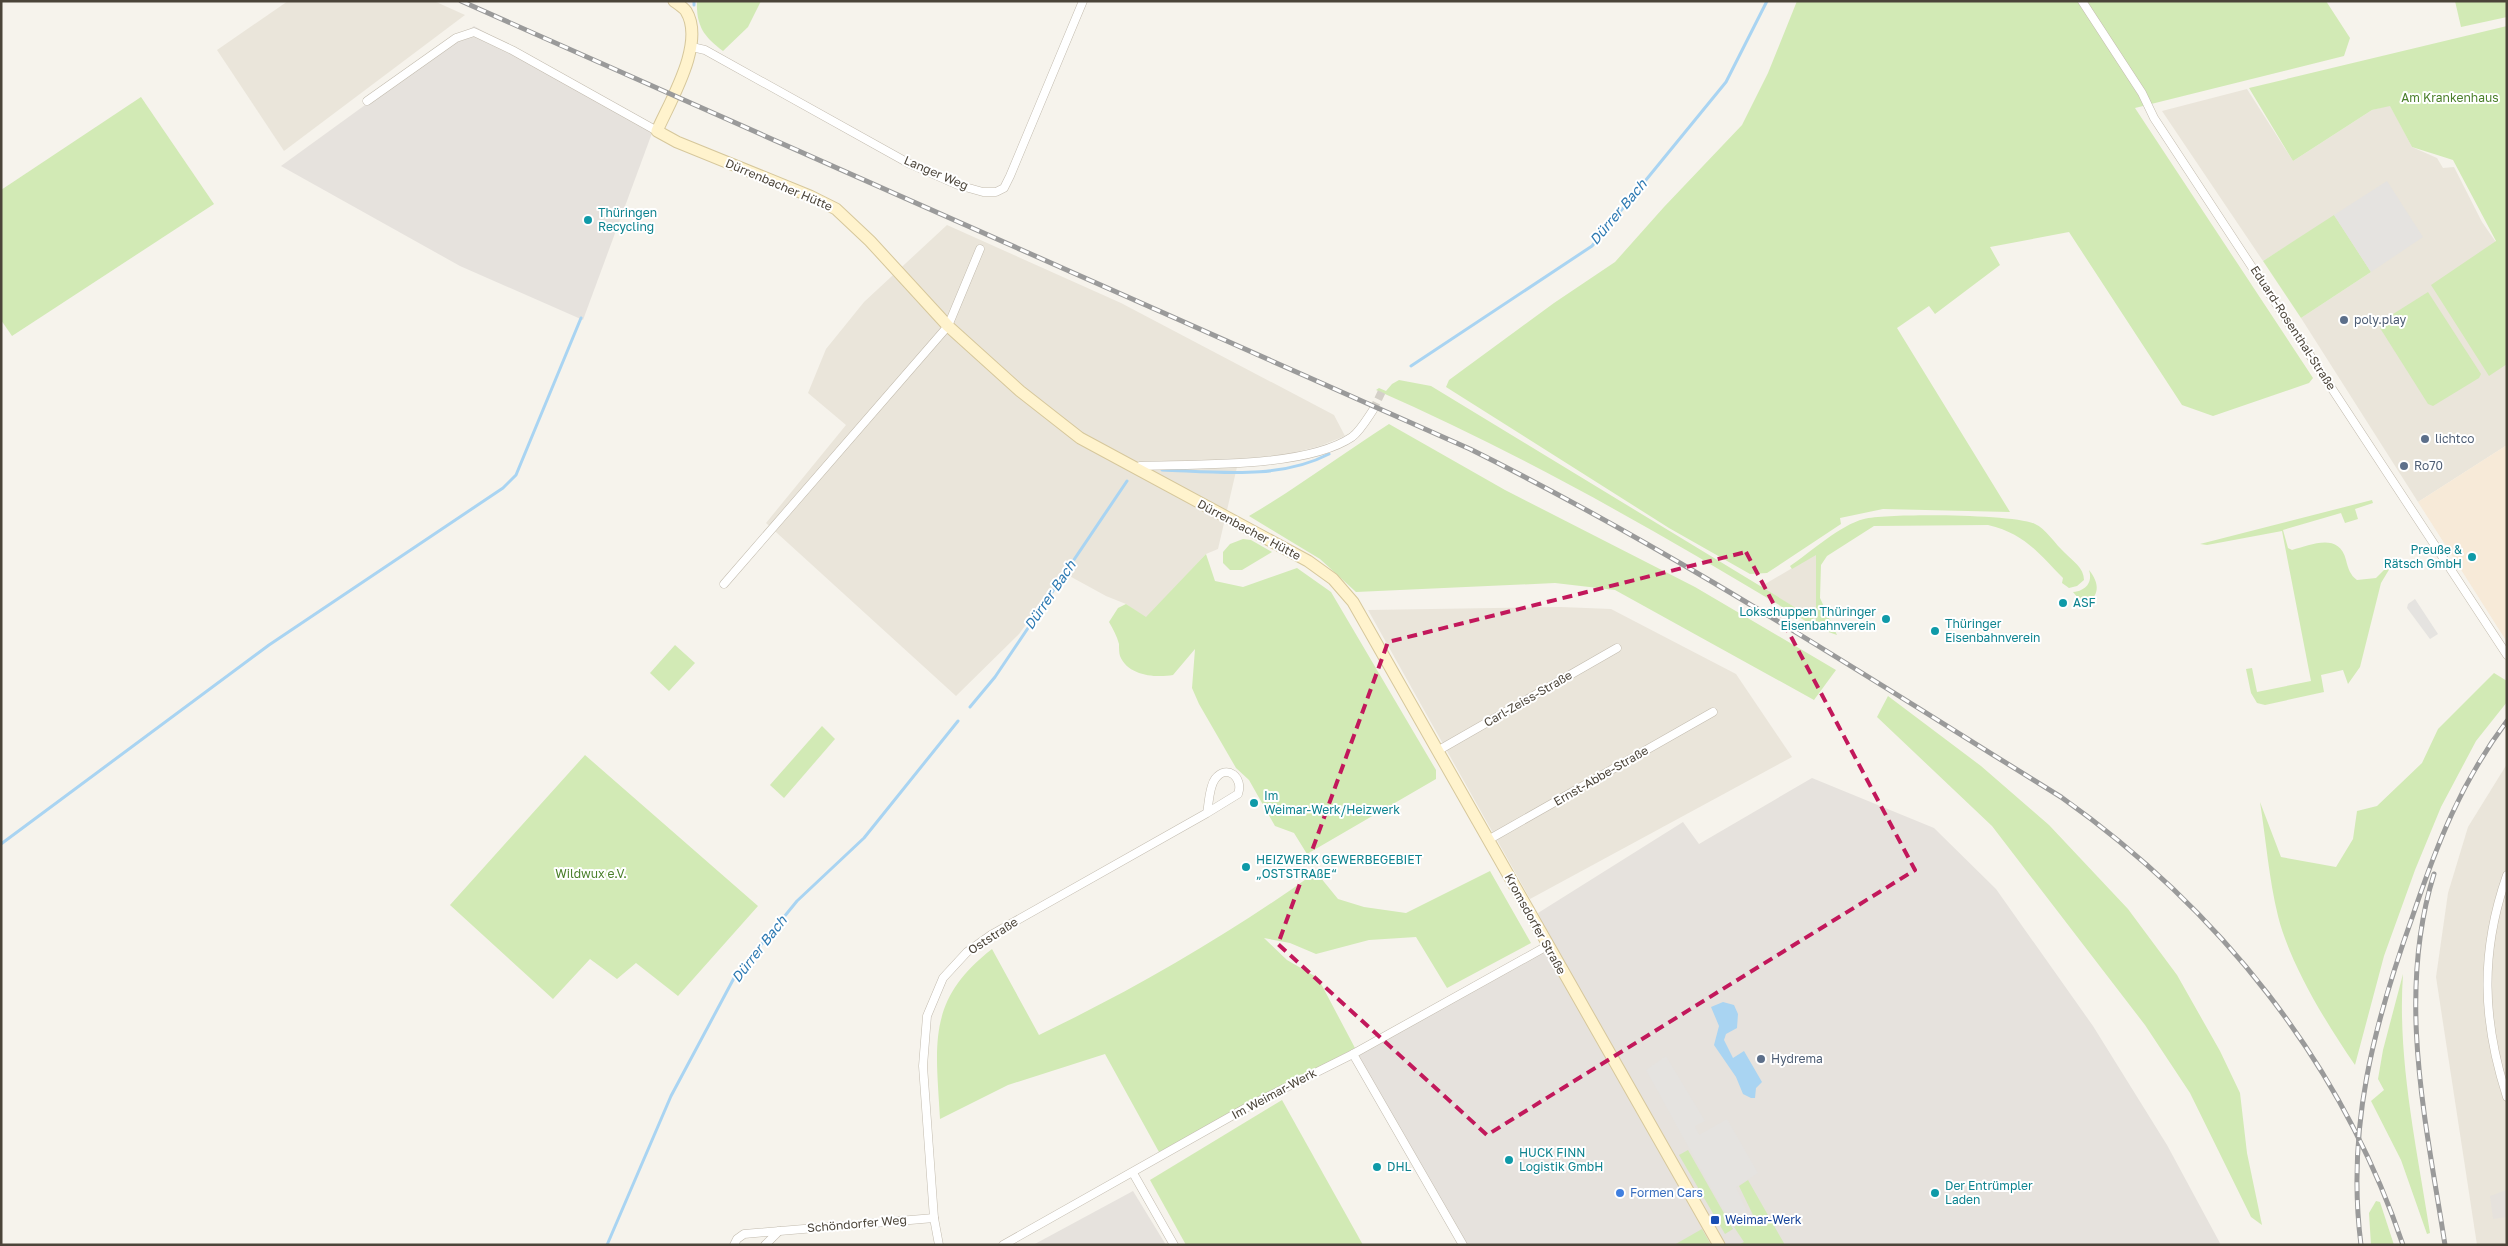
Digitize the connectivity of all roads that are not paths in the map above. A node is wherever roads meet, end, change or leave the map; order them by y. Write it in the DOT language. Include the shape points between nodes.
graph roads {
  1 [pos="674,1"];
  2 [pos="1083,1"];
  3 [pos="2082,1"];
  4 [pos="692,47"];
  5 [pos="367,101"];
  6 [pos="657,131"];
  7 [pos="980,250"];
  8 [pos="948,326"];
  9 [pos="1373,410"];
  10 [pos="1136,469"];
  11 [pos="724,584"];
  12 [pos="1353,602"];
  13 [pos="1617,648"];
  14 [pos="2507,654"];
  15 [pos="1713,712"];
  16 [pos="1438,750"];
  17 [pos="1207,813"];
  18 [pos="1488,840"];
  19 [pos="2507,875"];
  20 [pos="1547,946"];
  21 [pos="1353,1054"];
  22 [pos="2507,1098"];
  23 [pos="1134,1172"];
  24 [pos="934,1218"];
  25 [pos="779,1231"];
  26 [pos="734,1245"];
  27 [pos="765,1245"];
  28 [pos="939,1245"];
  29 [pos="1003,1245"];
  30 [pos="1174,1245"];
  31 [pos="1463,1245"];
  32 [pos="1719,1245"];
  1 -- 4 [label="street" via="686,11"];
  2 -- 4 [label="street, Langer Weg" via="1010,176 1004,188 996,192 958,185 910,164 705,50"];
  3 -- 14 [label="street, Eduard-Rosenthal-Straße" via="2142,93 2154,118"];
  4 -- 6 [label="street"];
  5 -- 6 [label="street, Dürrenbacher Hütte" via="456,38 474,32"];
  6 -- 8 [label="street, Dürrenbacher Hütte" via="836,209"];
  7 -- 8 [label="street"];
  8 -- 10 [label="street, Dürrenbacher Hütte" via="1020,391 1080,438"];
  8 -- 11 [label="street"];
  9 -- 10 [label="street" via="1354,436 1339,445 1305,455 1261,461 1140,466"];
  10 -- 12 [label="street, Dürrenbacher Hütte" via="1308,561 1333,580"];
  12 -- 16 [label="street, Kromsdorfer Straße"];
  13 -- 16 [label="street, Carl-Zeiss-Straße"];
  15 -- 18 [label="street, Ernst-Abbe-Straße"];
  16 -- 18 [label="street, Kromsdorfer Straße"];
  17 -- 17 [label="street, Oststraße" via="1238,794 1240,782 1237,776 1229,772 1216,778"];
  17 -- 24 [label="street, Oststraße" via="991,935 967,952 943,978 927,1016 923,1053"];
  18 -- 20 [label="street, Kromsdorfer Straße"];
  19 -- 22 [label="street" via="2494,915 2487,974 2494,1055"];
  20 -- 21 [label="street, Im Weimar-Werk"];
  20 -- 32 [label="street, Kromsdorfer Straße"];
  21 -- 23 [label="street, Im Weimar-Werk" via="1251,1105"];
  21 -- 31 [label="street"];
  23 -- 29 [label="street, Im Weimar-Werk"];
  23 -- 30 [label="street"];
  24 -- 25 [label="street, Schöndorfer Weg"];
  24 -- 28 [label="street, Oststraße"];
  25 -- 26 [label="street, Schöndorfer Weg" via="744,1234"];
  25 -- 27 [label="street"];
}
